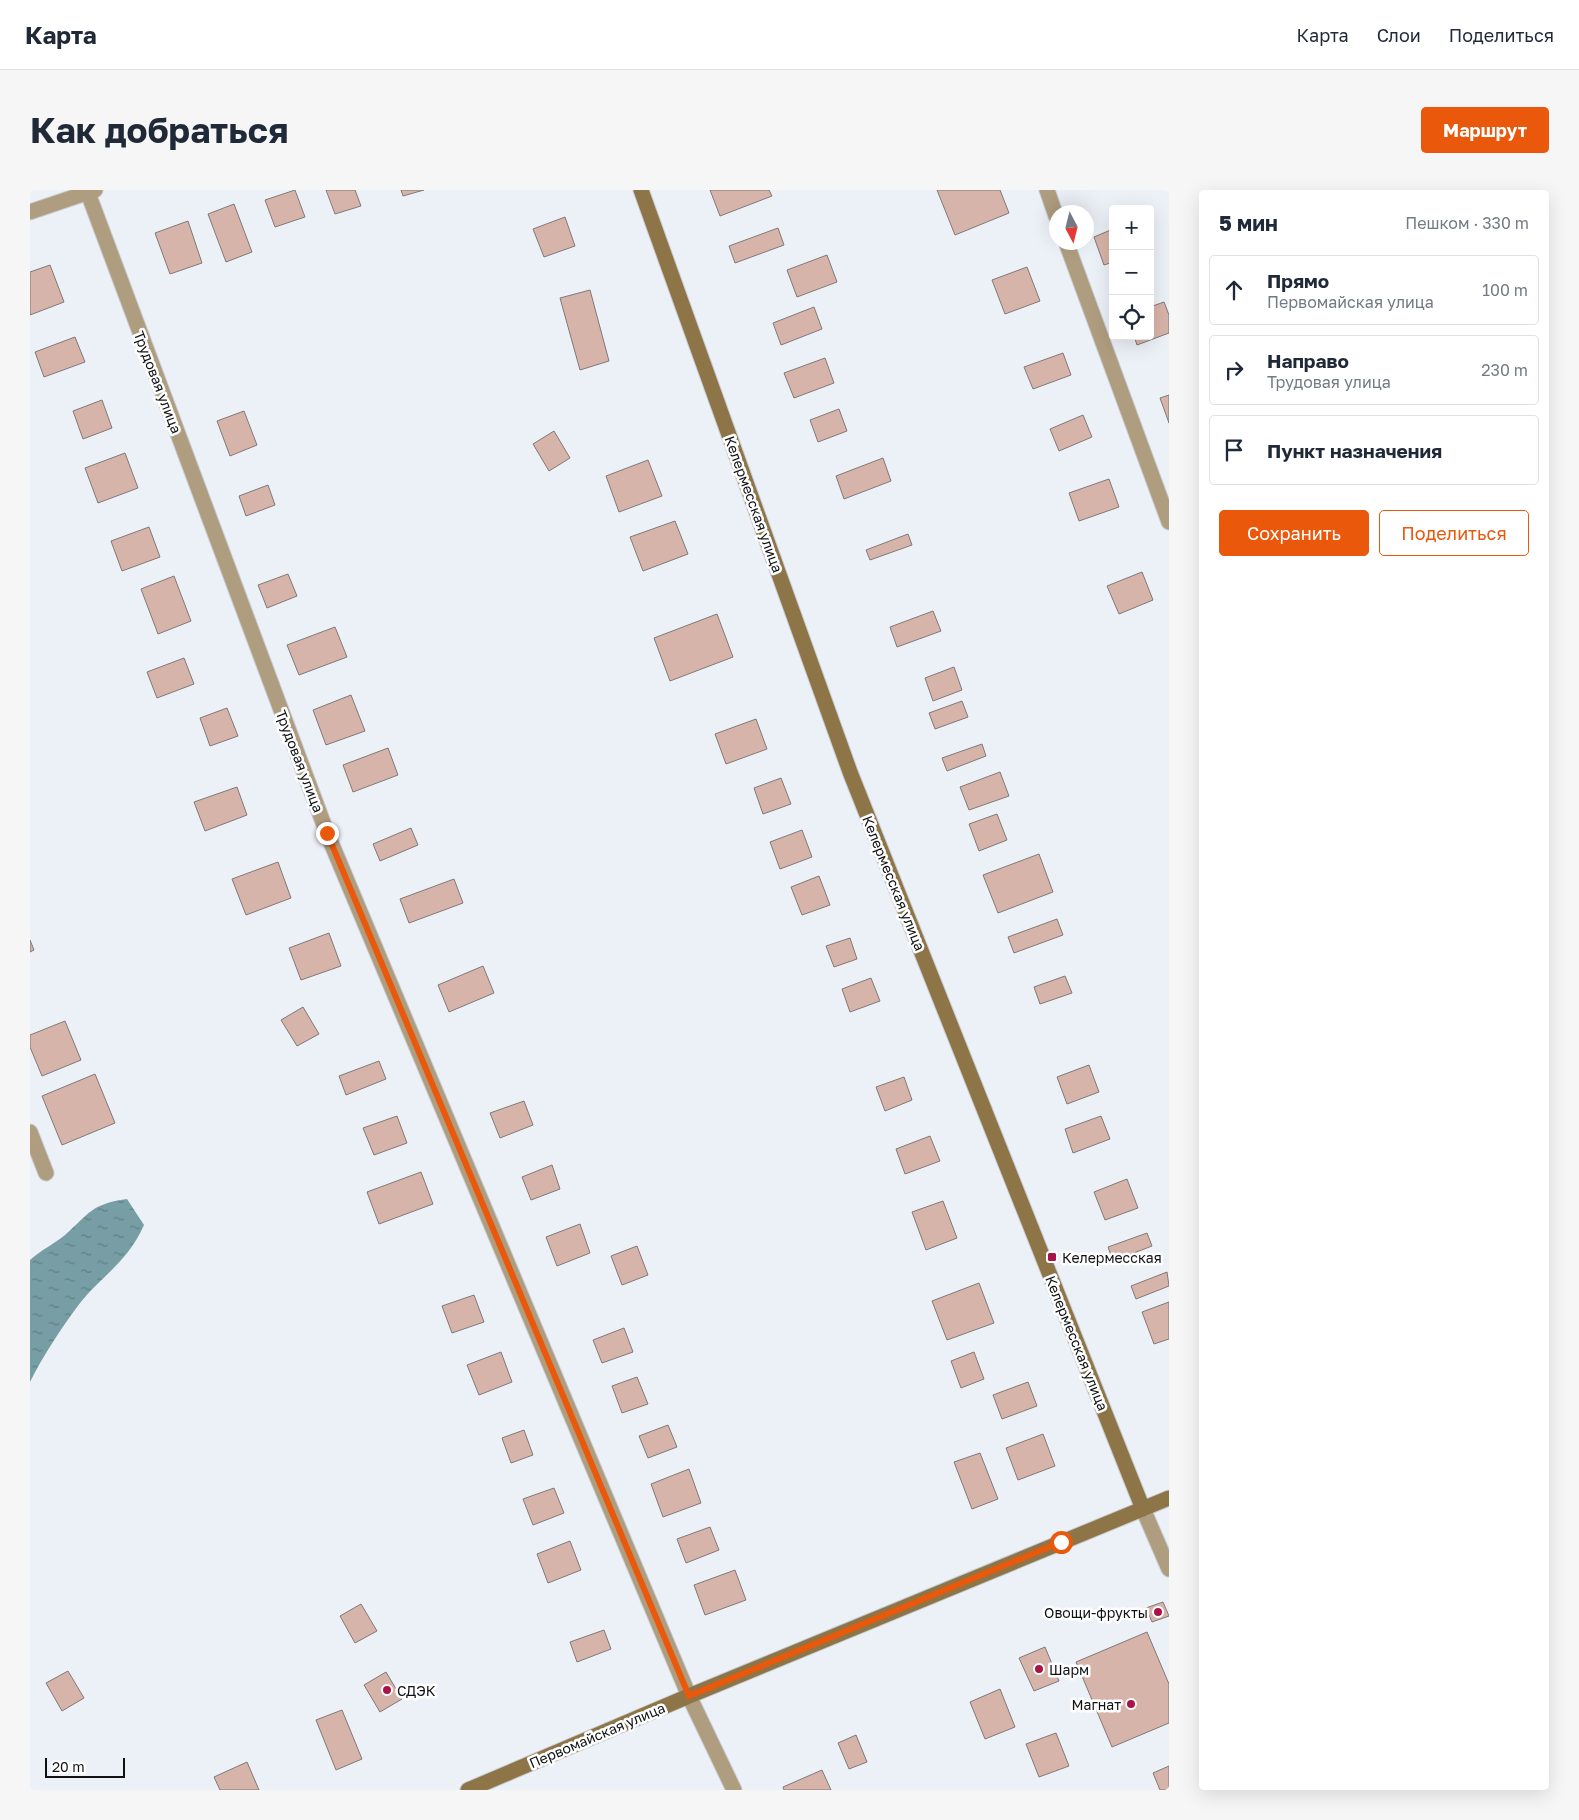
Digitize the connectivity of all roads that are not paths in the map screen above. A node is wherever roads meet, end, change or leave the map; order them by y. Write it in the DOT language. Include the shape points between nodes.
graph roads {
  1 [pos="641,190"];
  2 [pos="1047,190"];
  3 [pos="91,192"];
  4 [pos="1052,205"];
  5 [pos="30,212"];
  6 [pos="1069,250"];
  7 [pos="1169,522"];
  8 [pos="30,1132"];
  9 [pos="46,1173"];
  10 [pos="1169,1498"];
  11 [pos="1143,1509"];
  12 [pos="1169,1569"];
  13 [pos="689,1696"];
  14 [pos="468,1790"];
  15 [pos="734,1790"];
  1 -- 11 [label="street, Келермесская улица" via="850,772"];
  2 -- 4 [label="street"];
  3 -- 5 [label="street"];
  3 -- 13 [label="street, Трудовая улица" via="327,833"];
  6 -- 7 [label="street"];
  8 -- 9 [label="street"];
  10 -- 11 [label="street, Первомайская улица"];
  11 -- 12 [label="street, Келермесская улица"];
  11 -- 13 [label="street, Первомайская улица"];
  13 -- 14 [label="street, Первомайская улица"];
  13 -- 15 [label="street, Трудовая улица"];
}
